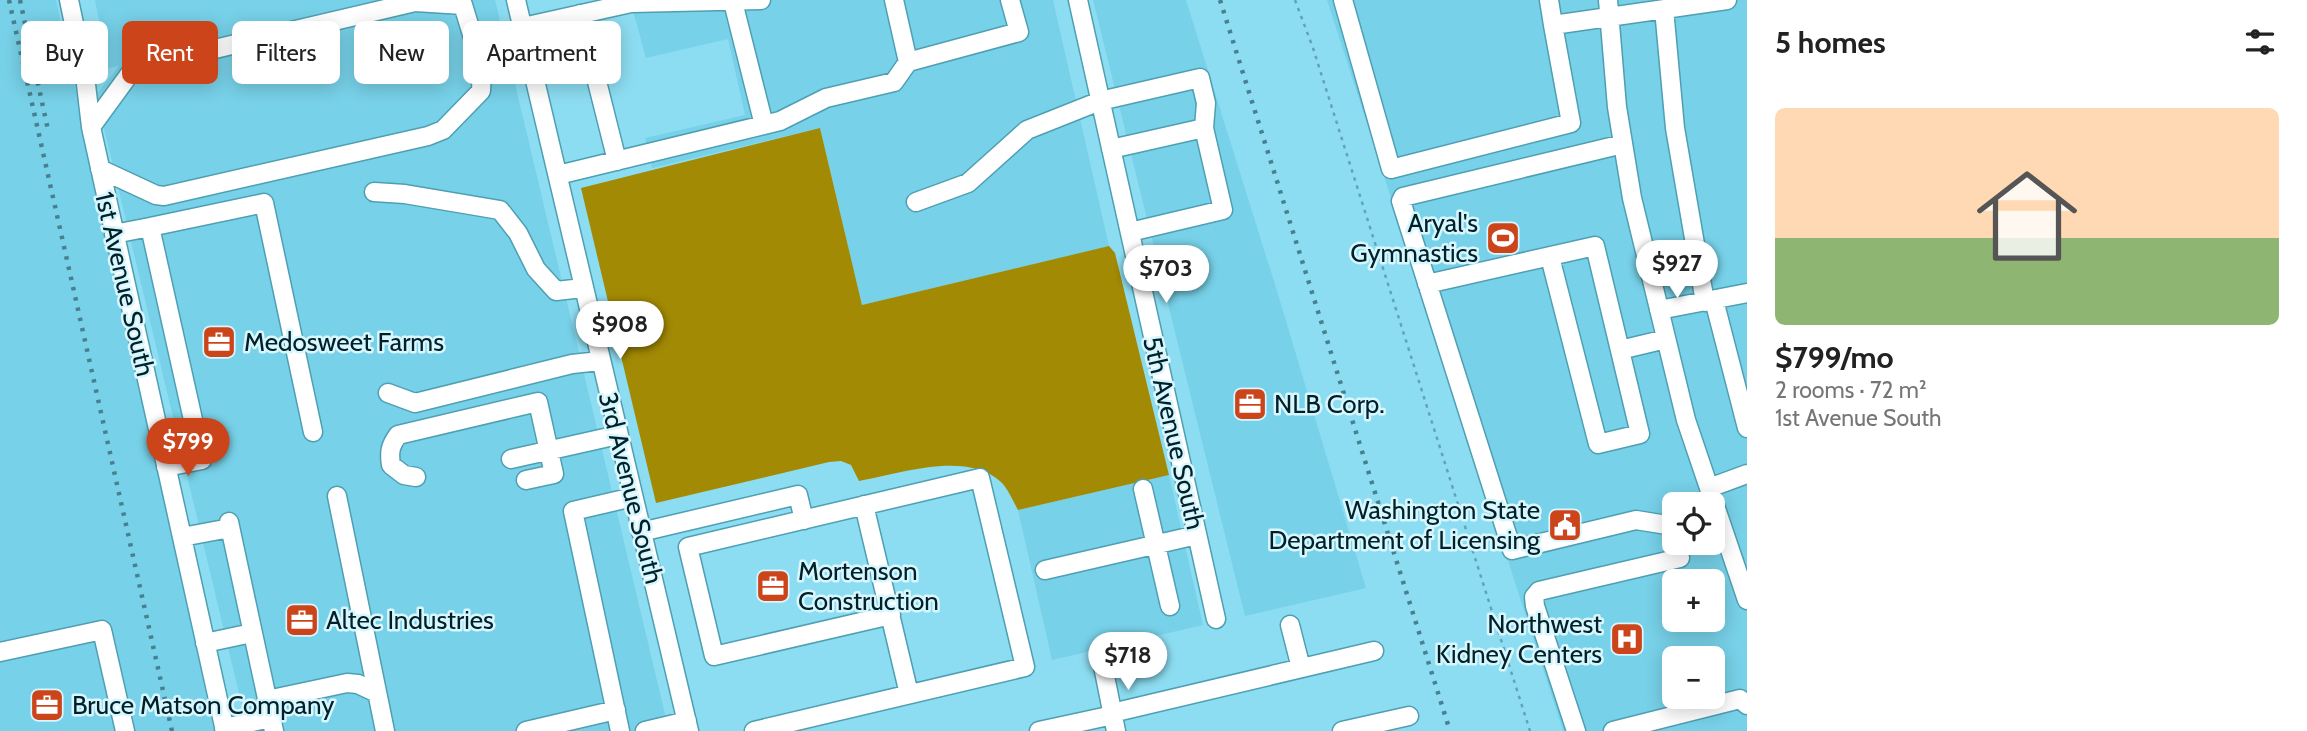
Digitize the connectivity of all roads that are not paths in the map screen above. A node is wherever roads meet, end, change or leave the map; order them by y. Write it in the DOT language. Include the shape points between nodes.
graph roads {
  1 [pos="69,0"];
  2 [pos="516,0"];
  3 [pos="761,0"];
  4 [pos="894,0"];
  5 [pos="1010,0"];
  6 [pos="1078,0"];
  7 [pos="1343,0"];
  8 [pos="1549,0"];
  9 [pos="1727,0"];
  10 [pos="733,2"];
  11 [pos="1609,8"];
  12 [pos="1664,9"];
  13 [pos="580,14"];
  14 [pos="468,21"];
  15 [pos="521,21"];
  16 [pos="549,21"];
  17 [pos="1553,25"];
  18 [pos="908,62"];
  19 [pos="481,84"];
  20 [pos="537,84"];
  21 [pos="1100,101"];
  22 [pos="764,125"];
  23 [pos="90,127"];
  24 [pos="1204,128"];
  25 [pos="1623,144"];
  26 [pos="1111,149"];
  27 [pos="617,161"];
  28 [pos="100,169"];
  29 [pos="558,175"];
  30 [pos="374,192"];
  31 [pos="916,202"];
  32 [pos="150,227"];
  33 [pos="1130,232"];
  34 [pos="114,234"];
  35 [pos="1550,257"];
  36 [pos="1427,284"];
  37 [pos="583,288"];
  38 [pos="1747,293"];
  39 [pos="1709,301"];
  40 [pos="1660,310"];
  41 [pos="1666,339"];
  42 [pos="1620,350"];
  43 [pos="600,361"];
  44 [pos="388,393"];
  45 [pos="1747,428"];
  46 [pos="313,432"];
  47 [pos="618,435"];
  48 [pos="549,451"];
  49 [pos="511,459"];
  50 [pos="166,467"];
  51 [pos="1747,474"];
  52 [pos="416,477"];
  53 [pos="526,480"];
  54 [pos="1709,488"];
  55 [pos="1143,489"];
  56 [pos="1710,492"];
  57 [pos="337,496"];
  58 [pos="633,497"];
  59 [pos="864,505"];
  60 [pos="804,520"];
  61 [pos="682,522"];
  62 [pos="1662,525"];
  63 [pos="642,532"];
  64 [pos="1197,535"];
  65 [pos="181,537"];
  66 [pos="1725,540"];
  67 [pos="1156,544"];
  68 [pos="688,547"];
  69 [pos="1679,555"];
  70 [pos="1045,570"];
  71 [pos="1747,600"];
  72 [pos="1170,606"];
  73 [pos="891,615"];
  74 [pos="1216,619"];
  75 [pos="1290,625"];
  76 [pos="253,633"];
  77 [pos="205,643"];
  78 [pos="1374,651"];
  79 [pos="0,652"];
  80 [pos="1102,661"];
  81 [pos="1301,668"];
  82 [pos="377,693"];
  83 [pos="909,694"];
  84 [pos="267,700"];
  85 [pos="1747,705"];
  86 [pos="616,710"];
  87 [pos="1409,716"];
  88 [pos="1114,720"];
  89 [pos="272,725"];
  90 [pos="688,726"];
  91 [pos="224,730"];
  92 [pos="125,731"];
  93 [pos="385,731"];
  94 [pos="526,731"];
  95 [pos="620,731"];
  96 [pos="645,731"];
  97 [pos="754,731"];
  98 [pos="1039,731"];
  99 [pos="1342,731"];
  100 [pos="1576,731"];
  101 [pos="1613,731"];
  1 -- 23 [label="street, 1st Avenue South" via="86,76"];
  2 -- 15 [label="street, 3rd Avenue South"];
  3 -- 10 [label="street"];
  4 -- 18 [label="street"];
  5 -- 18 [label="street" via="1019,32"];
  6 -- 21 [label="street, 5th Avenue South"];
  7 -- 17 [label="street" via="1391,169 1571,123"];
  8 -- 17 [label="street"];
  9 -- 12 [label="street"];
  10 -- 13 [label="street" via="631,3"];
  10 -- 22 [label="street"];
  11 -- 12 [label="street"];
  11 -- 17 [label="street"];
  11 -- 25 [label="street"];
  12 -- 39 [label="street" via="1675,128"];
  13 -- 16 [label="street"];
  13 -- 27 [label="street"];
  14 -- 23 [label="street" via="463,5 415,2 134,68"];
  18 -- 22 [label="street" via="894,82 826,98"];
  19 -- 28 [label="street" via="481,91 443,130 428,136 164,196"];
  20 -- 29 [label="street, 3rd Avenue South"];
  21 -- 24 [label="street" via="1200,78 1206,103"];
  21 -- 26 [label="street, 5th Avenue South"];
  21 -- 31 [label="street" via="1027,130 968,183"];
  22 -- 27 [label="street"];
  23 -- 28 [label="street, 1st Avenue South"];
  24 -- 26 [label="street"];
  24 -- 33 [label="street" via="1223,210"];
  25 -- 36 [label="street" via="1403,197"];
  25 -- 40 [label="street"];
  26 -- 33 [label="street, 5th Avenue South"];
  27 -- 29 [label="street"];
  28 -- 34 [label="street, 1st Avenue South"];
  29 -- 37 [label="street, 3rd Avenue South"];
  30 -- 37 [label="street" via="500,210 536,269 556,291"];
  32 -- 34 [label="street"];
  32 -- 46 [label="street" via="264,203"];
  32 -- 50 [label="street" via="202,460"];
  33 -- 64 [label="street, 5th Avenue South"];
  34 -- 50 [label="street, 1st Avenue South"];
  35 -- 36 [label="street"];
  35 -- 42 [label="street" via="1595,246"];
  35 -- 42 [label="street" via="1598,444 1640,434"];
  36 -- 62 [label="street" via="1512,550 1636,520"];
  37 -- 43 [label="street, 3rd Avenue South"];
  38 -- 39 [label="street"];
  39 -- 40 [label="street"];
  39 -- 45 [label="street"];
  40 -- 41 [label="street"];
  41 -- 42 [label="street"];
  41 -- 54 [label="street"];
  43 -- 44 [label="street" via="415,403"];
  43 -- 47 [label="street, 3rd Avenue South"];
  47 -- 48 [label="street"];
  47 -- 58 [label="street, 3rd Avenue South"];
  48 -- 49 [label="street"];
  48 -- 52 [label="street" via="538,402 398,435 391,444 391,466"];
  48 -- 53 [label="street" via="554,474"];
  50 -- 65 [label="street, 1st Avenue South"];
  51 -- 54 [label="street"];
  54 -- 56 [label="street"];
  55 -- 67 [label="street"];
  57 -- 82 [label="street"];
  58 -- 63 [label="street, 3rd Avenue South"];
  58 -- 86 [label="street" via="573,510"];
  59 -- 60 [label="street"];
  59 -- 73 [label="street"];
  59 -- 83 [label="street" via="981,478 1025,667"];
  60 -- 61 [label="street" via="798,495"];
  60 -- 68 [label="street"];
  61 -- 63 [label="street"];
  61 -- 68 [label="street"];
  63 -- 90 [label="street, 3rd Avenue South"];
  64 -- 67 [label="street"];
  64 -- 74 [label="street, 5th Avenue South"];
  65 -- 76 [label="street" via="229,525"];
  65 -- 77 [label="street, 1st Avenue South"];
  66 -- 71 [label="street"];
  67 -- 70 [label="street"];
  67 -- 72 [label="street"];
  68 -- 73 [label="street" via="714,656"];
  69 -- 100 [label="street" via="1539,591 1534,597"];
  73 -- 83 [label="street"];
  75 -- 81 [label="street"];
  76 -- 77 [label="street"];
  76 -- 84 [label="street"];
  77 -- 91 [label="street, 1st Avenue South"];
  78 -- 81 [label="street"];
  79 -- 92 [label="street" via="102,630"];
  80 -- 88 [label="street"];
  81 -- 88 [label="street"];
  82 -- 84 [label="street" via="347,683"];
  82 -- 93 [label="street"];
  83 -- 97 [label="street"];
  84 -- 89 [label="street"];
  85 -- 101 [label="street" via="1740,699"];
  86 -- 94 [label="street"];
  86 -- 95 [label="street"];
  87 -- 99 [label="street"];
  88 -- 98 [label="street"];
  89 -- 91 [label="street"];
  90 -- 96 [label="street"];
}
